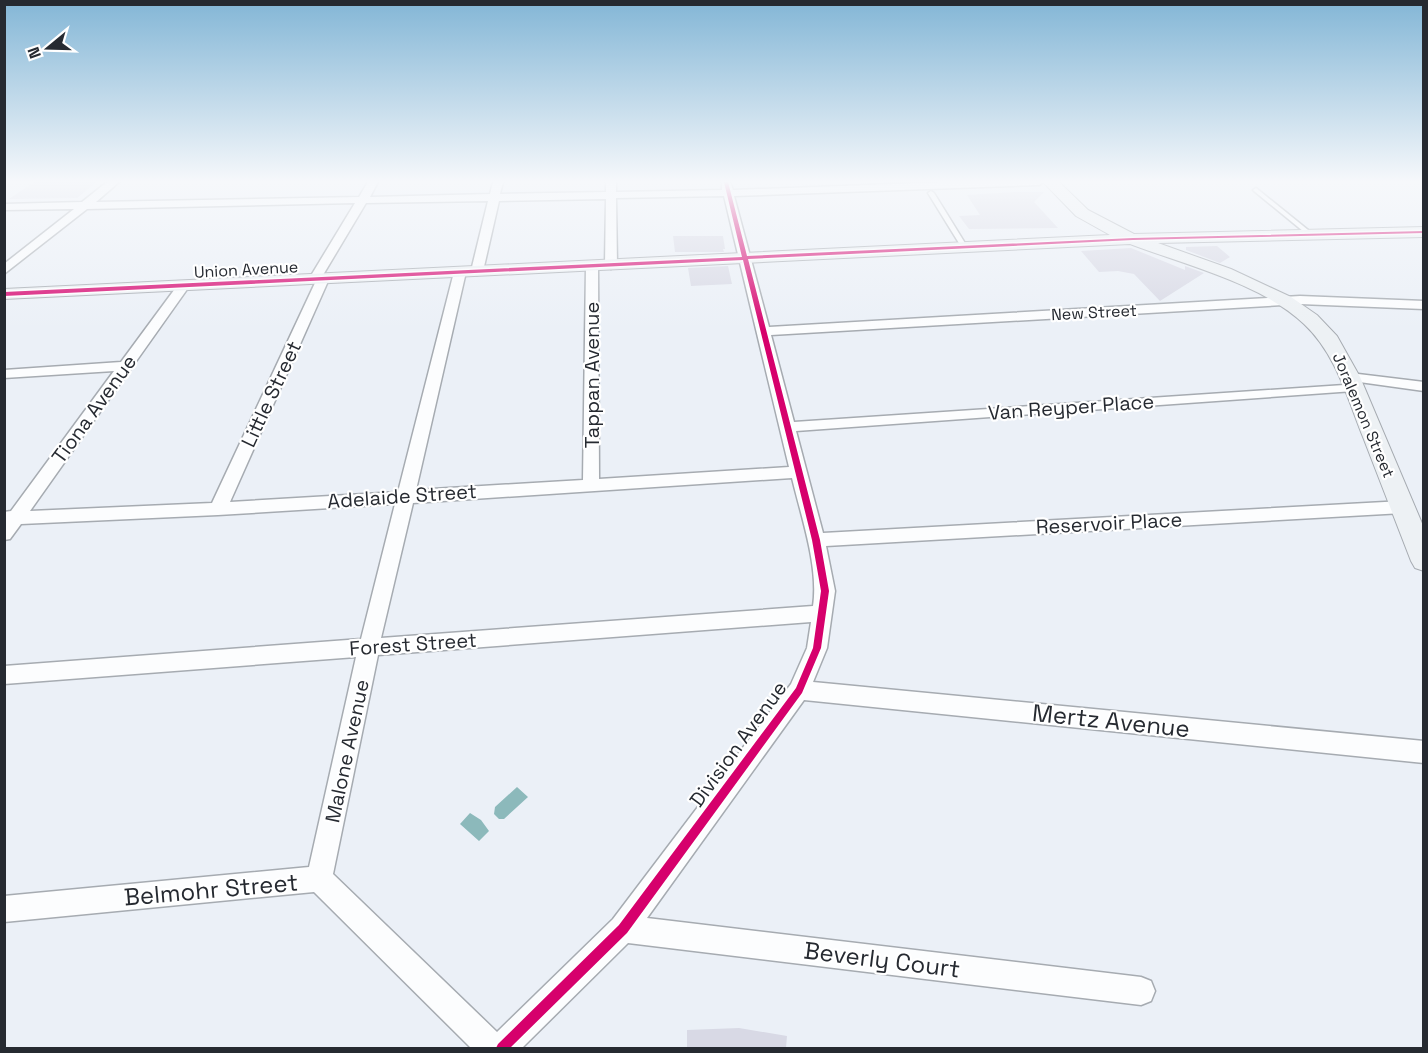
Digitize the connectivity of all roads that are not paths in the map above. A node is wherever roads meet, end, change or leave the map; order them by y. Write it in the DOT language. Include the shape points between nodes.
graph roads {
  1 [pos="52,231"];
  2 [pos="345,231"];
  3 [pos="483,231"];
  4 [pos="611,231"];
  5 [pos="738,231"];
  6 [pos="955,231"];
  7 [pos="1115,231"];
  8 [pos="1306,231"];
  9 [pos="1424,232"];
  10 [pos="1311,235"];
  11 [pos="1133,239"];
  12 [pos="965,248"];
  13 [pos="745,258"];
  14 [pos="611,265"];
  15 [pos="592,266"];
  16 [pos="4,270"];
  17 [pos="469,272"];
  18 [pos="319,279"];
  19 [pos="184,285"];
  20 [pos="4,294"];
  21 [pos="1284,301"];
  22 [pos="1424,305"];
  23 [pos="765,331"];
  24 [pos="126,366"];
  25 [pos="4,374"];
  26 [pos="1352,382"];
  27 [pos="1424,387"];
  28 [pos="789,427"];
  29 [pos="799,472"];
  30 [pos="591,485"];
  31 [pos="408,495"];
  32 [pos="1403,507"];
  33 [pos="218,509"];
  34 [pos="10,518"];
  35 [pos="4,534"];
  36 [pos="816,540"];
  37 [pos="1424,561"];
  38 [pos="822,613"];
  39 [pos="369,647"];
  40 [pos="4,675"];
  41 [pos="799,690"];
  42 [pos="1424,752"];
  43 [pos="319,879"];
  44 [pos="4,909"];
  45 [pos="623,929"];
  46 [pos="1142,991"];
  47 [pos="492,1048"];
  48 [pos="502,1048"];
  1 -- 16 [label="street"];
  2 -- 18 [label="street, Little Street"];
  3 -- 17 [label="street, Malone Avenue"];
  4 -- 14 [label="street"];
  5 -- 13 [label="street, Division Avenue"];
  6 -- 12 [label="lane"];
  7 -- 11 [label="street, Joralemon Street"];
  8 -- 10 [label="lane"];
  9 -- 10 [label="street, Union Avenue"];
  10 -- 11 [label="street, Union Avenue"];
  11 -- 12 [label="street, Union Avenue"];
  11 -- 21 [label="street, Joralemon Street"];
  12 -- 13 [label="street, Union Avenue"];
  13 -- 14 [label="street, Union Avenue"];
  13 -- 23 [label="street, Division Avenue"];
  14 -- 15 [label="street, Union Avenue"];
  15 -- 17 [label="street, Union Avenue"];
  15 -- 30 [label="street, Tappan Avenue"];
  17 -- 18 [label="street, Union Avenue"];
  17 -- 31 [label="street, Malone Avenue"];
  18 -- 19 [label="street, Union Avenue"];
  18 -- 33 [label="street, Little Street"];
  19 -- 20 [label="street, Union Avenue"];
  19 -- 24 [label="street, Tiona Avenue"];
  21 -- 22 [label="street, New Street"];
  21 -- 23 [label="street, New Street"];
  21 -- 26 [label="street, Joralemon Street" via="1323,332"];
  23 -- 28 [label="street, Division Avenue"];
  24 -- 25 [label="street"];
  24 -- 34 [label="street, Tiona Avenue"];
  26 -- 27 [label="street, Van Reyper Place"];
  26 -- 28 [label="street, Van Reyper Place"];
  26 -- 32 [label="street, Joralemon Street"];
  28 -- 29 [label="street, Division Avenue"];
  29 -- 30 [label="street, Adelaide Street"];
  29 -- 36 [label="street, Division Avenue"];
  30 -- 31 [label="street, Adelaide Street"];
  31 -- 33 [label="street, Adelaide Street"];
  31 -- 39 [label="street, Malone Avenue"];
  32 -- 36 [label="street, Reservoir Place"];
  32 -- 37 [label="street, Joralemon Street"];
  33 -- 34 [label="street, Adelaide Street"];
  34 -- 35 [label="street, Tiona Avenue"];
  36 -- 38 [label="street, Division Avenue" via="825,591"];
  38 -- 39 [label="street, Forest Street"];
  38 -- 41 [label="street, Division Avenue" via="817,648"];
  39 -- 40 [label="street, Forest Street"];
  39 -- 43 [label="street, Malone Avenue"];
  41 -- 42 [label="street, Mertz Avenue"];
  41 -- 45 [label="street, Division Avenue"];
  43 -- 44 [label="street, Belmohr Street"];
  43 -- 47 [label="street, Belmohr Street"];
  45 -- 46 [label="street, Beverly Court"];
  45 -- 48 [label="street, Division Avenue"];
}
